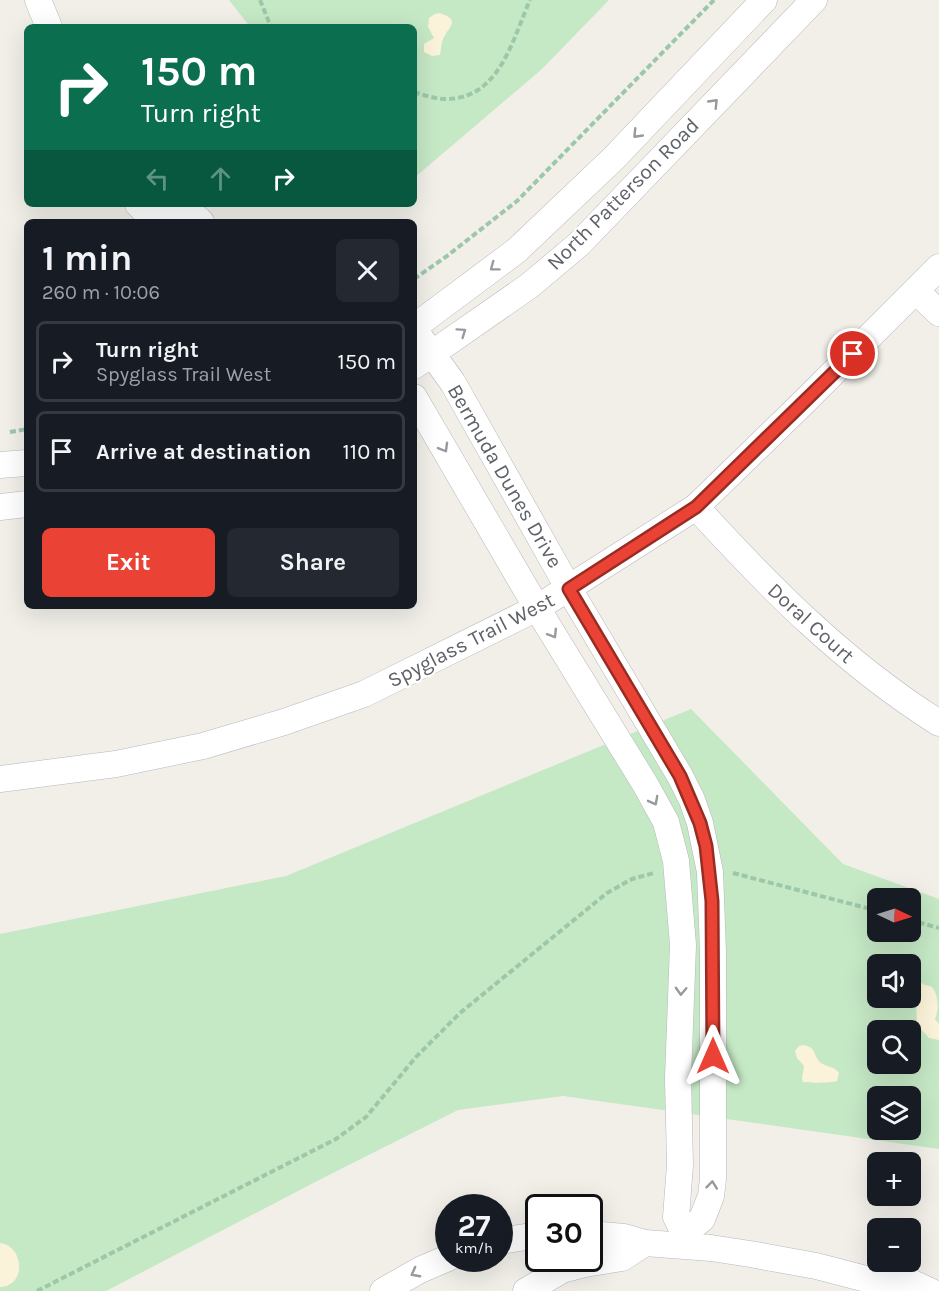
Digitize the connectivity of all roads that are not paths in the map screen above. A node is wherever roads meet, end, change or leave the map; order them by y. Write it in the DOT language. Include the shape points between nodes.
graph roads {
  1 [pos="38,0"];
  2 [pos="764,0"];
  3 [pos="814,0"];
  4 [pos="48,24"];
  5 [pos="141,207"];
  6 [pos="152,219"];
  7 [pos="158,219"];
  8 [pos="197,219"];
  9 [pos="939,267"];
  10 [pos="916,291"];
  11 [pos="939,313"];
  12 [pos="417,326"];
  13 [pos="417,340"];
  14 [pos="422,360"];
  15 [pos="417,402"];
  16 [pos="24,463"];
  17 [pos="0,465"];
  18 [pos="24,504"];
  19 [pos="0,507"];
  20 [pos="696,507"];
  21 [pos="569,589"];
  22 [pos="537,608"];
  23 [pos="939,723"];
  24 [pos="0,779"];
  25 [pos="712,1077"];
  26 [pos="678,1078"];
  27 [pos="603,1236"];
  28 [pos="683,1239"];
  29 [pos="645,1243"];
  30 [pos="435,1264"];
  31 [pos="876,1286"];
  32 [pos="383,1291"];
  33 [pos="526,1291"];
  34 [pos="930,1291"];
  1 -- 4 [label="street"];
  2 -- 12 [label="street, North Patterson Road, one-way" via="614,158 516,251"];
  14 -- 3 [label="street, North Patterson Road, one-way" via="529,286 579,244"];
  5 -- 6 [label="street"];
  7 -- 8 [label="street" via="180,211"];
  9 -- 10 [label="street, Spyglass Trail West"];
  10 -- 11 [label="street"];
  10 -- 20 [label="street, Spyglass Trail West"];
  13 -- 14 [label="street, Bermuda Dunes Drive"];
  14 -- 21 [label="street, Bermuda Dunes Drive" via="453,383"];
  15 -- 22 [label="street, Bermuda Dunes Drive, one-way"];
  16 -- 17 [label="street"];
  18 -- 19 [label="street"];
  20 -- 21 [label="street, Spyglass Trail West"];
  20 -- 23 [label="street, Doral Court" via="761,578 815,629 872,676"];
  21 -- 22 [label="street, Spyglass Trail West"];
  21 -- 25 [label="street, Bermuda Dunes Drive" via="680,776 706,846 713,952"];
  22 -- 24 [label="street, Spyglass Trail West" via="364,694 284,722 203,746 116,764"];
  22 -- 26 [label="street, Bermuda Dunes Drive, one-way" via="666,822 676,861 683,945"];
  25 -- 26 [label="street"];
  28 -- 25 [label="street, Bermuda Dunes Drive, one-way" via="702,1219 711,1196"];
  26 -- 28 [label="street, Bermuda Dunes Drive" via="680,1165 675,1217"];
  27 -- 29 [label="street"];
  28 -- 29 [label="street"];
  28 -- 31 [label="street" via="845,1272"];
  29 -- 33 [label="street" via="622,1258 562,1270"];
  30 -- 32 [label="street, one-way"];
  31 -- 34 [label="street" via="906,1280"];
}
